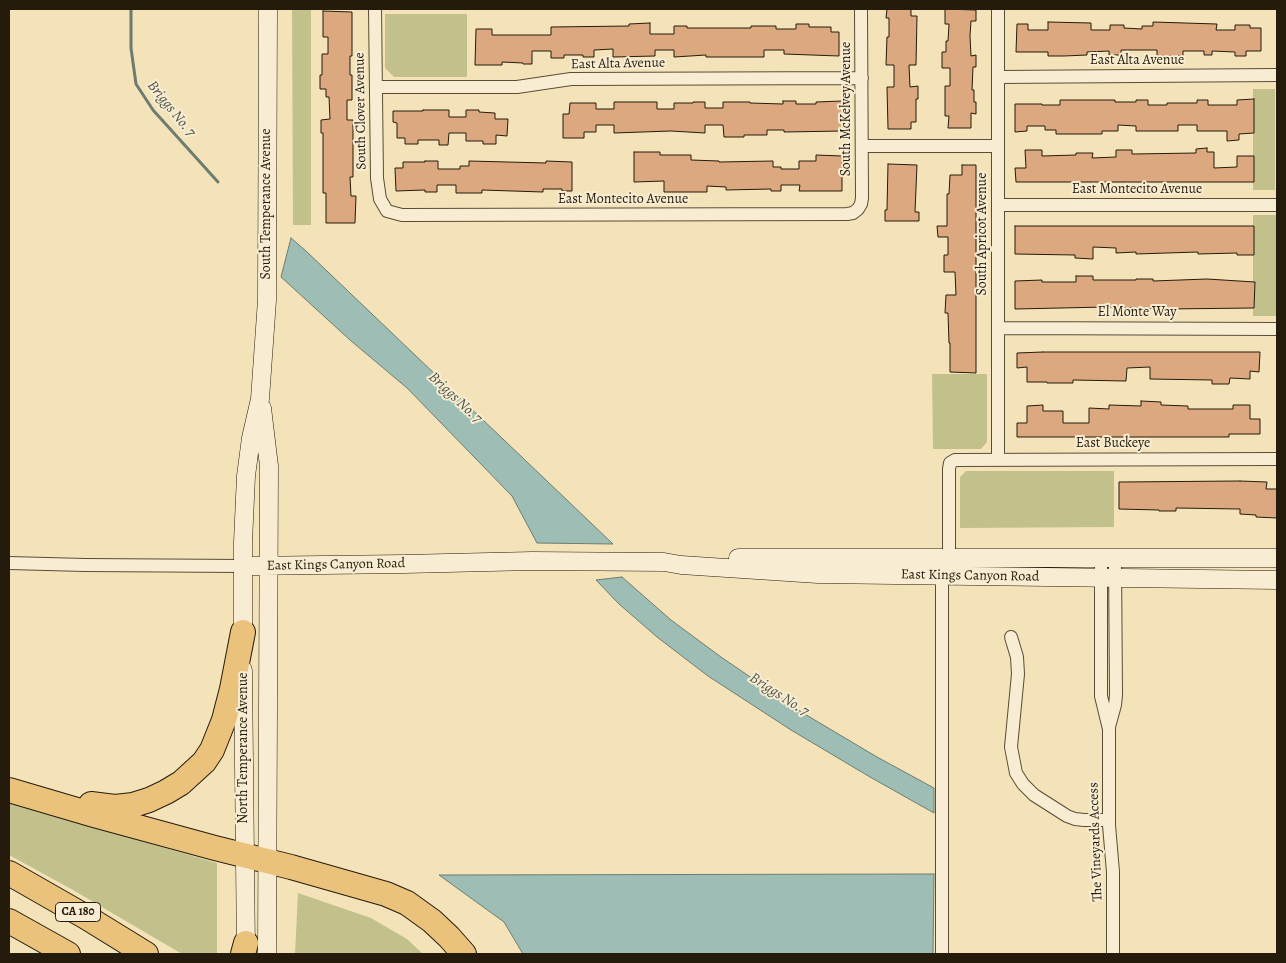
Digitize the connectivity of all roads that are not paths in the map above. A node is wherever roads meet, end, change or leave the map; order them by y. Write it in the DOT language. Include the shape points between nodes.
graph roads {
  1 [pos="268,9"];
  2 [pos="375,9"];
  3 [pos="861,9"];
  4 [pos="998,9"];
  5 [pos="1277,75"];
  6 [pos="998,77"];
  7 [pos="862,78"];
  8 [pos="376,86"];
  9 [pos="862,146"];
  10 [pos="998,146"];
  11 [pos="998,205"];
  12 [pos="1277,205"];
  13 [pos="858,209"];
  14 [pos="387,212"];
  15 [pos="998,328"];
  16 [pos="1277,329"];
  17 [pos="260,399"];
  18 [pos="998,459"];
  19 [pos="1277,459"];
  20 [pos="243,542"];
  21 [pos="269,544"];
  22 [pos="1108,558"];
  23 [pos="1277,558"];
  24 [pos="664,562"];
  25 [pos="9,563"];
  26 [pos="243,566"];
  27 [pos="269,566"];
  28 [pos="945,567"];
  29 [pos="1108,577"];
  30 [pos="1277,580"];
  31 [pos="243,632"];
  32 [pos="1012,638"];
  33 [pos="9,789"];
  34 [pos="1109,820"];
  35 [pos="244,856"];
  36 [pos="267,861"];
  37 [pos="9,873"];
  38 [pos="9,920"];
  39 [pos="245,950"];
  40 [pos="68,954"];
  41 [pos="146,954"];
  42 [pos="268,954"];
  43 [pos="464,954"];
  44 [pos="942,954"];
  45 [pos="1113,954"];
  1 -- 17 [label="main road, South Temperance Avenue" via="267,300"];
  2 -- 8 [label="street, South Clover Avenue"];
  3 -- 7 [label="street, South McKelvey Avenue"];
  4 -- 6 [label="street, South Apricot Avenue"];
  5 -- 6 [label="street, East Alta Avenue"];
  6 -- 10 [label="street, South Apricot Avenue"];
  7 -- 8 [label="street, East Alta Avenue" via="572,79 517,86"];
  7 -- 9 [label="street, South McKelvey Avenue"];
  8 -- 14 [label="street, South Clover Avenue" via="377,178 380,199"];
  9 -- 10 [label="street"];
  9 -- 13 [label="street, South McKelvey Avenue" via="862,198"];
  10 -- 11 [label="street, South Apricot Avenue"];
  11 -- 12 [label="street, East Montecito Avenue"];
  11 -- 15 [label="street, South Apricot Avenue"];
  13 -- 14 [label="street, East Montecito Avenue" via="847,214 402,215"];
  15 -- 16 [label="street, El Monte Way"];
  15 -- 18 [label="street, South Apricot Avenue"];
  17 -- 20 [label="main road, South Temperance Avenue" via="248,455"];
  17 -- 21 [label="main road, South Temperance Avenue" via="269,466"];
  18 -- 19 [label="street, East Buckeye"];
  18 -- 28 [label="street, East Buckeye" via="950,462"];
  20 -- 26 [label="main road, North Temperance Avenue"];
  21 -- 27 [label="main road, North Temperance Avenue"];
  22 -- 23 [label="main road, East Kings Canyon Road"];
  22 -- 28 [label="main road, East Kings Canyon Road"];
  22 -- 29 [label="street, The Vineyards Access"];
  24 -- 27 [label="main road, East Kings Canyon Road"];
  24 -- 28 [label="main road, East Kings Canyon Road" via="681,558"];
  24 -- 28 [label="main road, East Kings Canyon Road" via="842,574 881,566 938,566 944,563"];
  25 -- 26 [label="street, East Kings Canyon Road"];
  26 -- 27 [label="main road, East Kings Canyon Road"];
  26 -- 31 [label="main road, North Temperance Avenue"];
  27 -- 36 [label="main road, North Temperance Avenue"];
  28 -- 29 [label="main road, East Kings Canyon Road" via="1028,577"];
  28 -- 44 [label="street"];
  29 -- 30 [label="main road, East Kings Canyon Road"];
  29 -- 34 [label="street, The Vineyards Access" via="1101,696 1108,729"];
  31 -- 33 [label="highway" via="219,735 204,762 181,783 149,800 115,807"];
  31 -- 35 [label="main road, North Temperance Avenue"];
  32 -- 34 [label="street" via="1018,674 1012,747 1016,773 1034,794 1067,816"];
  33 -- 35 [label="highway"];
  34 -- 45 [label="street, The Vineyards Access"];
  35 -- 36 [label="highway"];
  35 -- 39 [label="main road, North Temperance Avenue"];
  36 -- 42 [label="main road, North Temperance Avenue"];
  36 -- 43 [label="highway" via="386,894 407,903 432,921"];
  37 -- 41 [label="highway, CA 180"];
  38 -- 40 [label="highway"];
}
